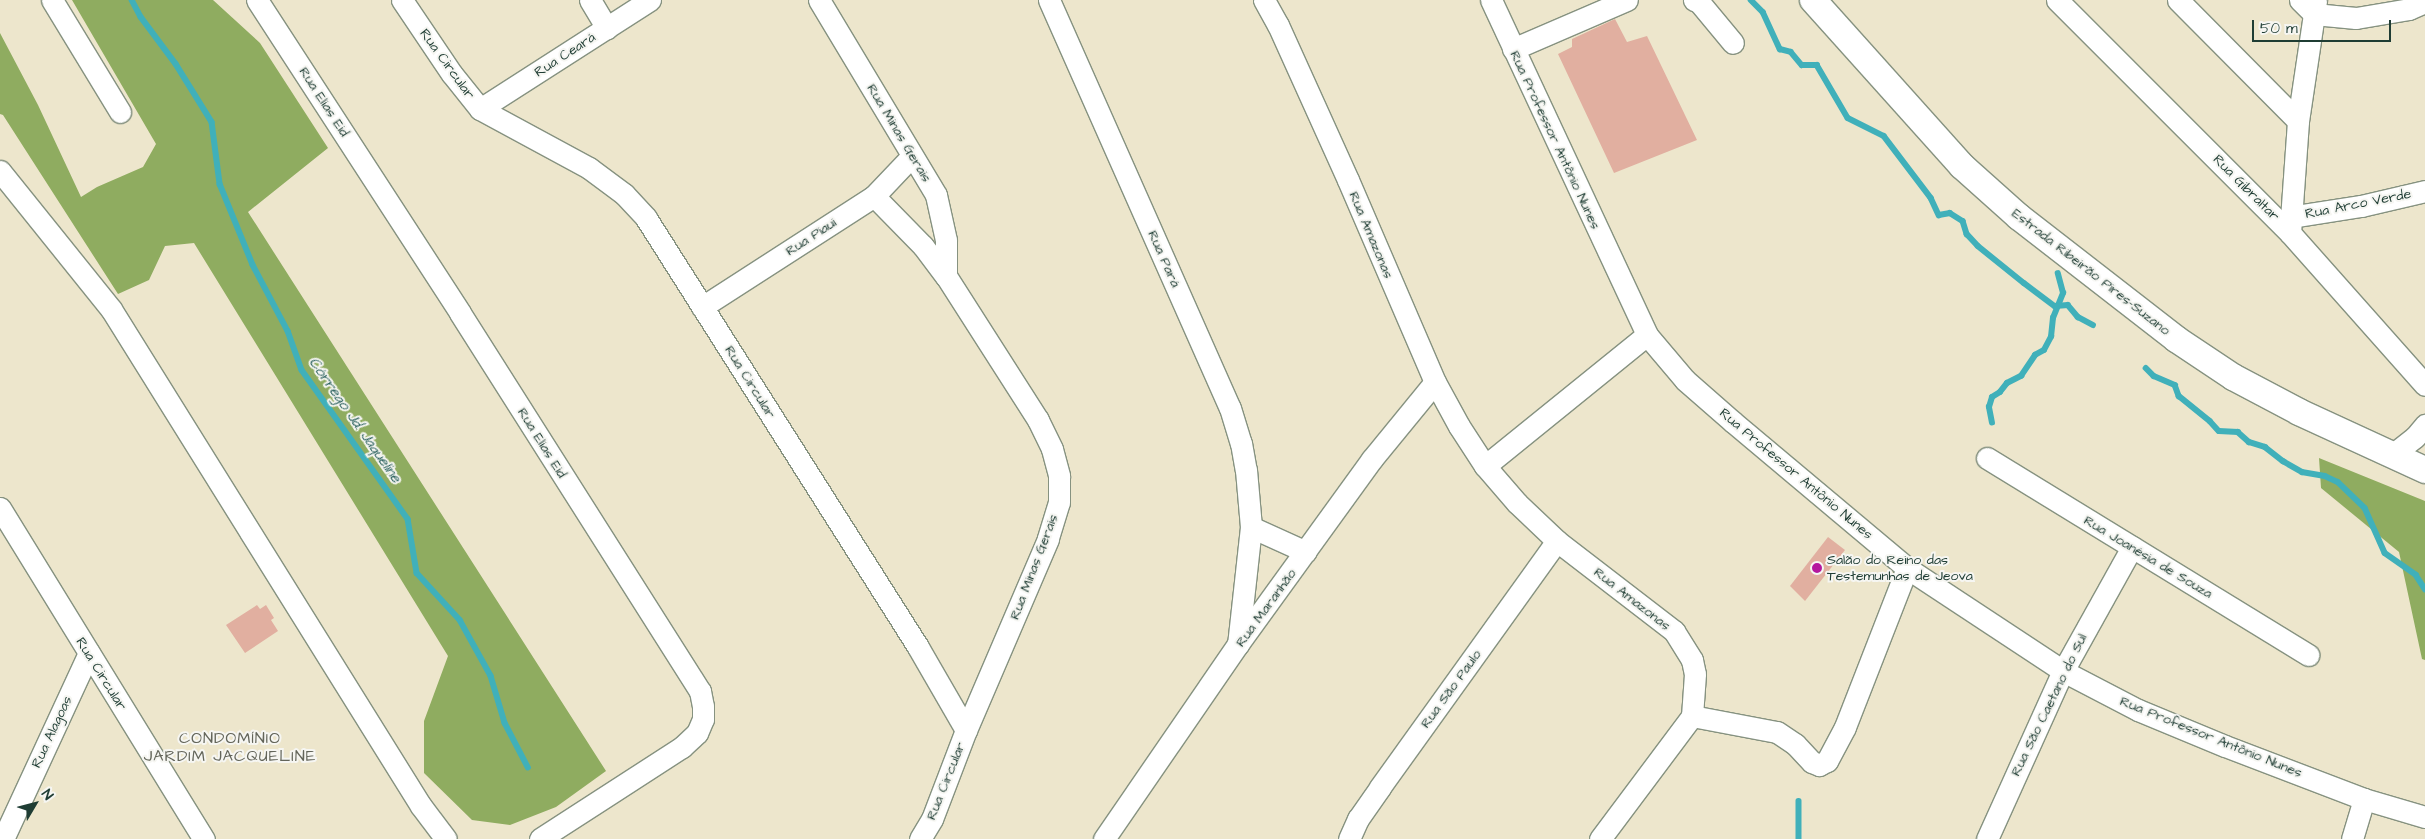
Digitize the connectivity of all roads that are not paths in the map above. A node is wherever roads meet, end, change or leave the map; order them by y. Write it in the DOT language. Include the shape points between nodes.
graph roads {
  1 [pos="52,0"];
  2 [pos="257,0"];
  3 [pos="402,0"];
  4 [pos="590,0"];
  5 [pos="650,0"];
  6 [pos="1049,0"];
  7 [pos="1264,0"];
  8 [pos="1491,0"];
  9 [pos="1627,0"];
  10 [pos="1694,0"];
  11 [pos="1813,0"];
  12 [pos="2057,0"];
  13 [pos="2178,0"];
  14 [pos="827,2"];
  15 [pos="2425,2"];
  16 [pos="2310,5"];
  17 [pos="608,28"];
  18 [pos="1733,43"];
  19 [pos="1513,49"];
  20 [pos="480,109"];
  21 [pos="120,112"];
  22 [pos="2298,121"];
  23 [pos="912,156"];
  24 [pos="0,171"];
  25 [pos="2425,191"];
  26 [pos="874,196"];
  27 [pos="2290,225"];
  28 [pos="946,276"];
  29 [pos="702,307"];
  30 [pos="1647,335"];
  31 [pos="1435,382"];
  32 [pos="2425,385"];
  33 [pos="2425,425"];
  34 [pos="2392,455"];
  35 [pos="1987,458"];
  36 [pos="1485,466"];
  37 [pos="2425,470"];
  38 [pos="0,508"];
  39 [pos="1251,527"];
  40 [pos="1557,542"];
  41 [pos="2132,547"];
  42 [pos="1306,552"];
  43 [pos="1907,568"];
  44 [pos="1238,644"];
  45 [pos="89,653"];
  46 [pos="2309,655"];
  47 [pos="2063,671"];
  48 [pos="1692,716"];
  49 [pos="966,730"];
  50 [pos="2364,799"];
  51 [pos="2425,817"];
  52 [pos="3,839"];
  53 [pos="204,839"];
  54 [pos="446,839"];
  55 [pos="540,839"];
  56 [pos="920,839"];
  57 [pos="1104,839"];
  58 [pos="1349,839"];
  59 [pos="1600,839"];
  60 [pos="1987,839"];
  61 [pos="2352,839"];
  1 -- 21 [label="street"];
  2 -- 55 [label="street, Rua Elias Eid" via="700,691 703,719 696,733 682,747"];
  3 -- 20 [label="street, Rua Circular"];
  4 -- 17 [label="street"];
  5 -- 17 [label="street, Rua Ceará"];
  6 -- 39 [label="street, Rua Pará" via="1230,408 1246,470"];
  7 -- 31 [label="street, Rua Amazonas" via="1348,180"];
  8 -- 19 [label="street, Rua Professor Antônio Nunes"];
  9 -- 19 [label="street"];
  10 -- 18 [label="street"];
  11 -- 34 [label="main road, Estrada Ribeirão Pires-Suzano" via="1962,166 2034,229 2176,339 2233,377"];
  12 -- 27 [label="street, Rua Gibraltar"];
  13 -- 22 [label="street"];
  14 -- 23 [label="street, Rua Minas Gerais"];
  15 -- 16 [label="street" via="2410,10 2356,18"];
  16 -- 22 [label="street"];
  17 -- 20 [label="street, Rua Ceará"];
  19 -- 30 [label="street, Rua Professor Antônio Nunes"];
  20 -- 29 [label="street, Rua Circular" via="589,168 624,194 646,218"];
  22 -- 27 [label="street"];
  23 -- 26 [label="street, Rua Piaui"];
  23 -- 28 [label="street, Rua Minas Gerais" via="936,196 940,209 946,240"];
  24 -- 54 [label="street" via="111,309 422,806"];
  25 -- 27 [label="street, Rua Arco Verde"];
  26 -- 28 [label="street, Rua Minas Gerais" via="923,246"];
  26 -- 29 [label="street, Rua Piaui"];
  27 -- 32 [label="street, Rua Gibraltar"];
  28 -- 49 [label="street, Rua Minas Gerais" via="1038,420 1052,449 1059,476 1059,502 1048,539"];
  29 -- 49 [label="street, Rua Circular" via="918,647"];
  30 -- 36 [label="street"];
  30 -- 43 [label="street, Rua Professor Antônio Nunes" via="1685,380"];
  31 -- 36 [label="street, Rua Amazonas"];
  31 -- 42 [label="street, Rua Maranhão" via="1372,459"];
  33 -- 34 [label="street"];
  34 -- 37 [label="main road, Estrada Ribeirão Pires-Suzano"];
  35 -- 41 [label="street, Rua Joanésia de Souza"];
  36 -- 40 [label="street, Rua Amazonas"];
  38 -- 45 [label="street, Rua Circular"];
  39 -- 42 [label="street"];
  39 -- 44 [label="street, Rua Pará"];
  40 -- 48 [label="street, Rua Amazonas" via="1674,631 1692,660 1695,674"];
  40 -- 58 [label="street, Rua São Paulo" via="1358,819"];
  41 -- 46 [label="street, Rua Joanésia de Souza"];
  41 -- 47 [label="street, Rua São Caetano do Sul"];
  42 -- 44 [label="street, Rua Maranhão"];
  43 -- 47 [label="street, Rua Professor Antônio Nunes"];
  43 -- 48 [label="street" via="1845,728 1830,758 1823,764 1812,762 1795,744 1777,732"];
  44 -- 57 [label="street, Rua Maranhão"];
  45 -- 52 [label="street, Rua Alagoas"];
  45 -- 53 [label="street, Rua Circular"];
  47 -- 50 [label="street, Rua Professor Antônio Nunes" via="2138,710"];
  47 -- 60 [label="street, Rua São Caetano do Sul"];
  48 -- 59 [label="street"];
  49 -- 56 [label="street, Rua Circular" via="932,819"];
  50 -- 51 [label="street, Rua Professor Antônio Nunes"];
  50 -- 61 [label="street"];
}
